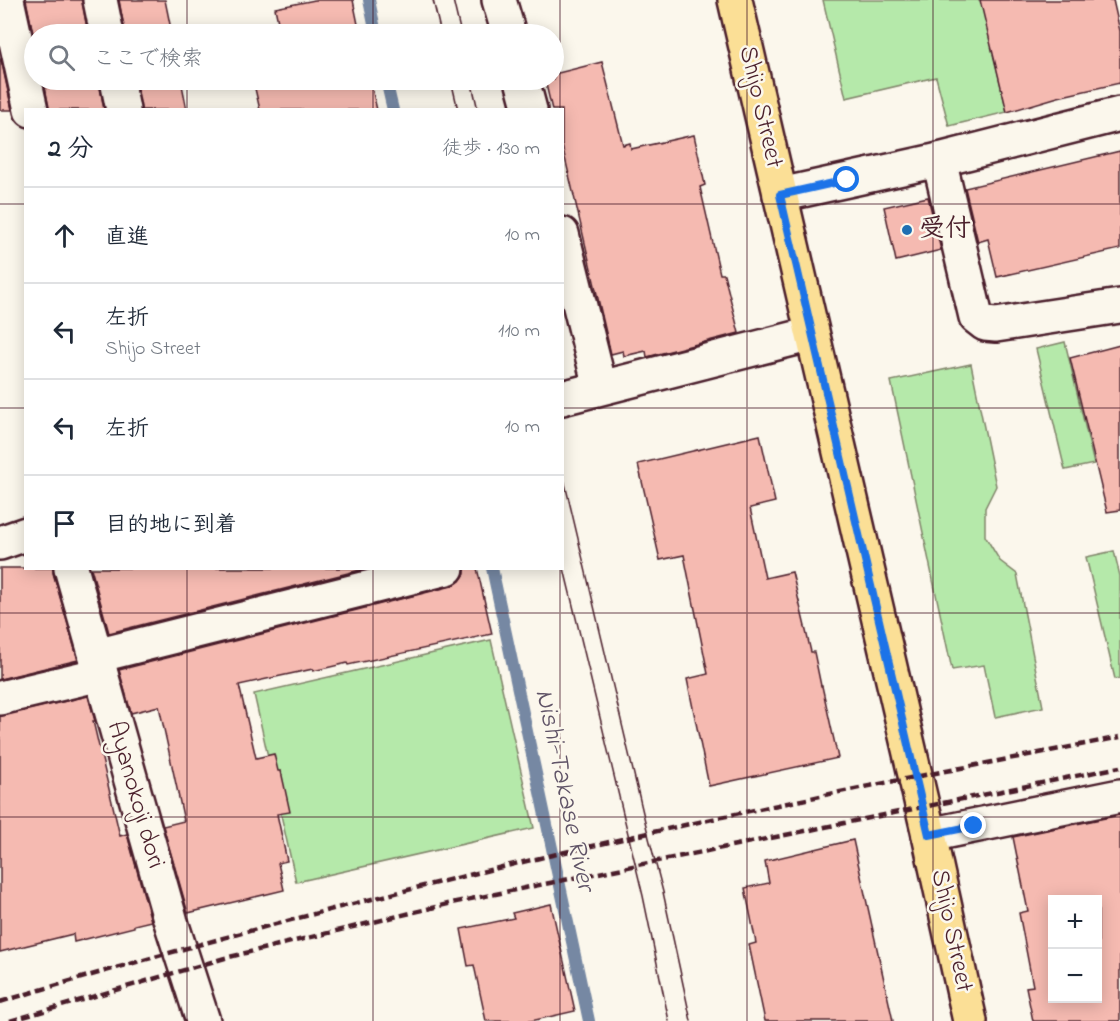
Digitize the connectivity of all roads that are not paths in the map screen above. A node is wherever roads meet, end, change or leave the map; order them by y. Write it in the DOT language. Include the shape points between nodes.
graph roads {
  1 [pos="7,0"];
  2 [pos="100,0"];
  3 [pos="499,0"];
  4 [pos="735,0"];
  5 [pos="105,24"];
  6 [pos="506,24"];
  7 [pos="24,75"];
  8 [pos="27,90"];
  9 [pos="119,90"];
  10 [pos="525,90"];
  11 [pos="32,108"];
  12 [pos="123,108"];
  13 [pos="529,108"];
  14 [pos="1120,114"];
  15 [pos="939,160"];
  16 [pos="780,195"];
  17 [pos="564,242"];
  18 [pos="1120,306"];
  19 [pos="812,334"];
  20 [pos="600,387"];
  21 [pos="564,397"];
  22 [pos="24,535"];
  23 [pos="0,543"];
  24 [pos="72,570"];
  25 [pos="440,570"];
  26 [pos="98,665"];
  27 [pos="0,698"];
  28 [pos="1120,796"];
  29 [pos="929,835"];
  30 [pos="203,1021"];
  31 [pos="970,1021"];
  1 -- 7 [label="street"];
  2 -- 5 [label="street"];
  3 -- 6 [label="street"];
  4 -- 16 [label="main road, Shijo Street"];
  8 -- 11 [label="street"];
  9 -- 12 [label="street"];
  10 -- 13 [label="street"];
  14 -- 15 [label="street"];
  15 -- 16 [label="street"];
  15 -- 18 [label="street" via="976,317 985,324 996,325"];
  16 -- 19 [label="main road, Shijo Street"];
  17 -- 20 [label="street"];
  19 -- 20 [label="street"];
  19 -- 29 [label="main road, Shijo Street"];
  20 -- 21 [label="street"];
  22 -- 23 [label="street"];
  24 -- 26 [label="street, Ayanokoji dori"];
  25 -- 26 [label="street"];
  26 -- 27 [label="street"];
  26 -- 30 [label="street, Ayanokoji dori"];
  28 -- 29 [label="street"];
  29 -- 31 [label="main road, Shijo Street"];
}
